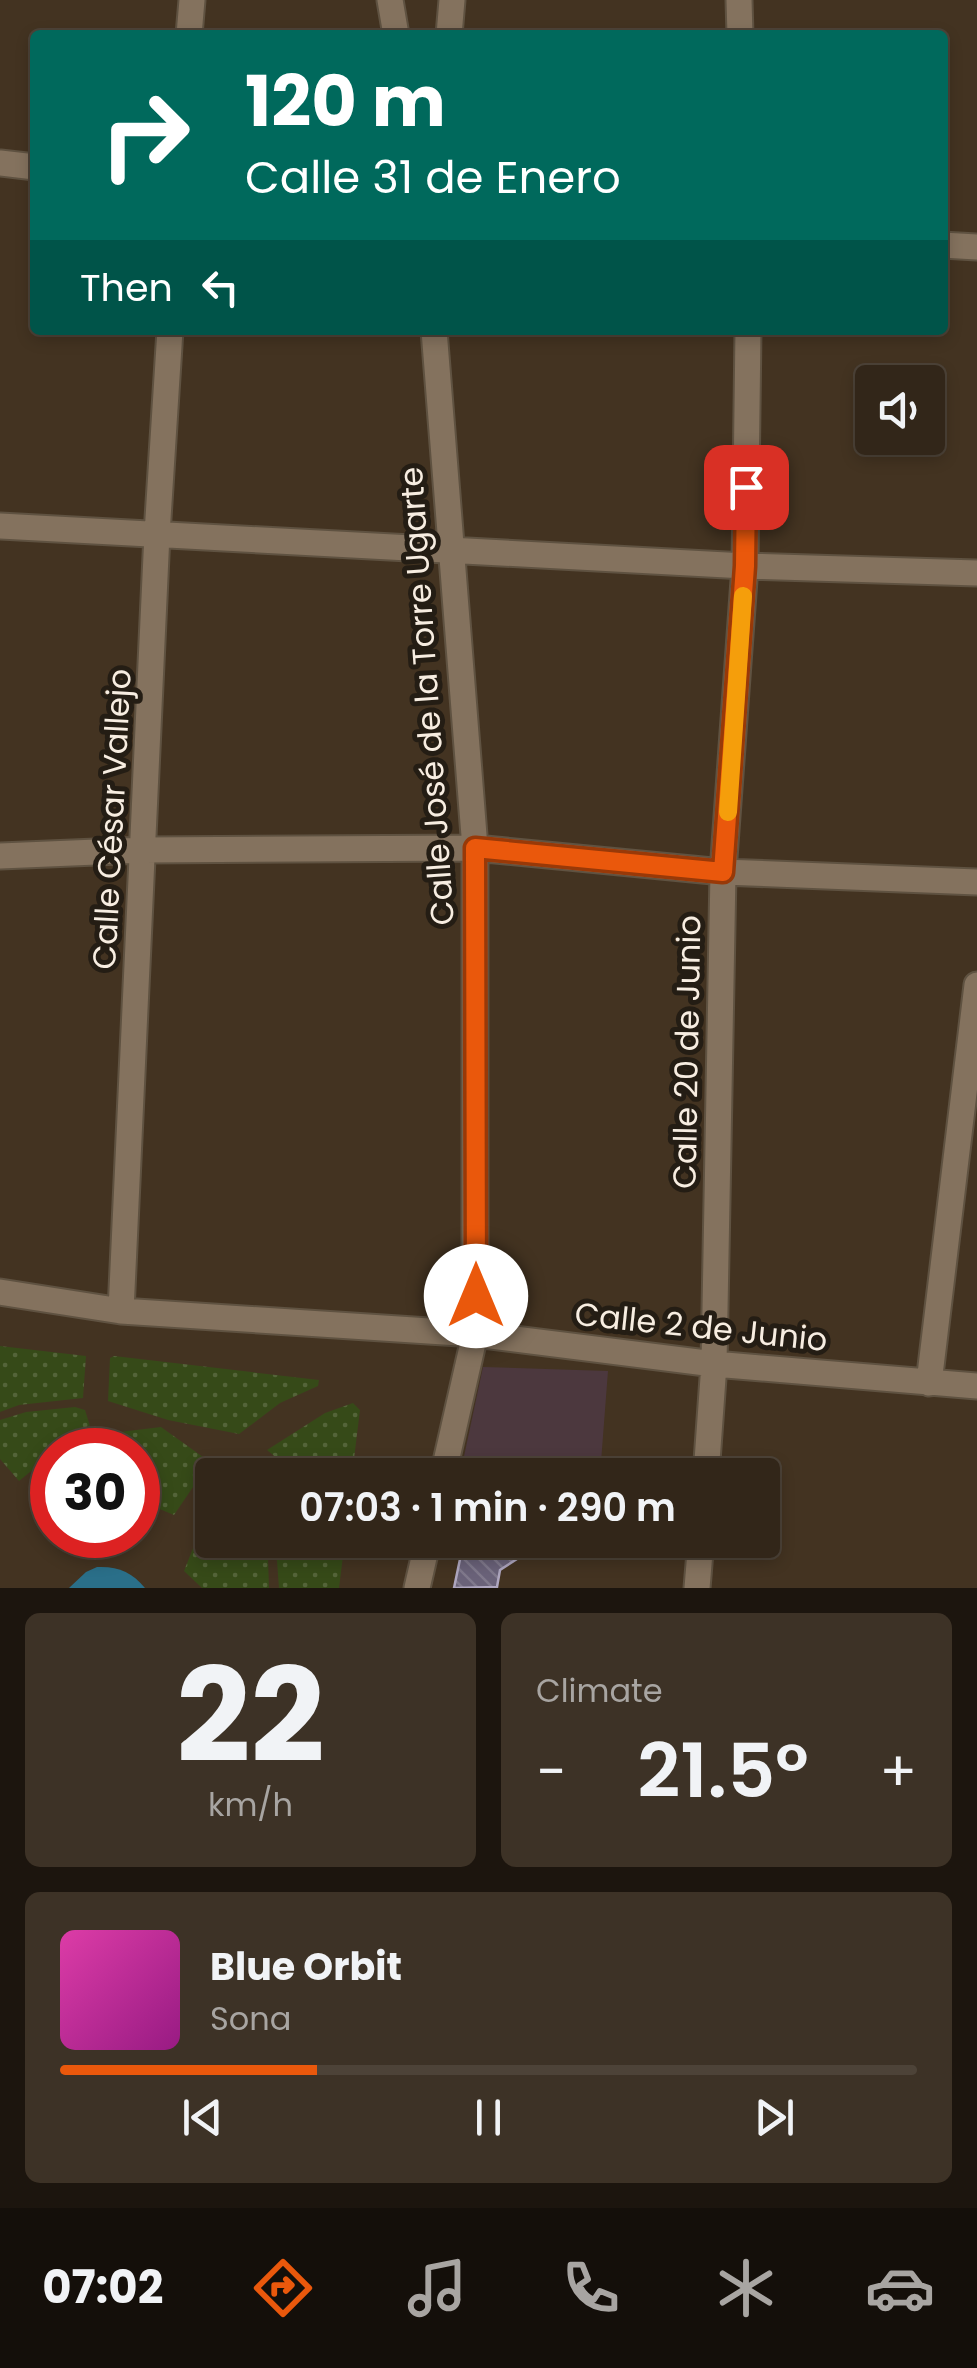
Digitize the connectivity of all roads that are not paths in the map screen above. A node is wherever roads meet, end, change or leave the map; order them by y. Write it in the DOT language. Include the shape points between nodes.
graph roads {
  1 [pos="192,0"];
  2 [pos="390,0"];
  3 [pos="452,0"];
  4 [pos="739,0"];
  5 [pos="189,30"];
  6 [pos="395,30"];
  7 [pos="449,30"];
  8 [pos="740,30"];
  9 [pos="0,163"];
  10 [pos="30,167"];
  11 [pos="948,245"];
  12 [pos="977,247"];
  13 [pos="170,335"];
  14 [pos="434,335"];
  15 [pos="748,335"];
  16 [pos="0,526"];
  17 [pos="157,534"];
  18 [pos="451,548"];
  19 [pos="745,566"];
  20 [pos="977,573"];
  21 [pos="475,848"];
  22 [pos="144,850"];
  23 [pos="0,856"];
  24 [pos="723,872"];
  25 [pos="977,882"];
  26 [pos="977,985"];
  27 [pos="0,1292"];
  28 [pos="121,1312"];
  29 [pos="476,1334"];
  30 [pos="714,1364"];
  31 [pos="929,1383"];
  32 [pos="977,1386"];
  33 [pos="447,1458"];
  34 [pos="707,1458"];
  35 [pos="424,1558"];
  36 [pos="700,1558"];
  37 [pos="417,1588"];
  38 [pos="697,1588"];
  1 -- 5 [label="street"];
  2 -- 6 [label="street"];
  3 -- 7 [label="street"];
  4 -- 8 [label="street"];
  9 -- 10 [label="street"];
  11 -- 12 [label="street"];
  13 -- 17 [label="street, Calle César Vallejo"];
  14 -- 18 [label="street, Calle José de la Torre Ugarte"];
  15 -- 19 [label="street, Calle 20 de Junio"];
  16 -- 17 [label="street"];
  17 -- 18 [label="street"];
  17 -- 22 [label="street, Calle César Vallejo"];
  18 -- 19 [label="street"];
  18 -- 21 [label="street, Calle José de la Torre Ugarte"];
  19 -- 20 [label="street"];
  19 -- 24 [label="street, Calle 20 de Junio"];
  21 -- 22 [label="street"];
  21 -- 24 [label="street"];
  21 -- 29 [label="street, Calle José de la Torre Ugarte"];
  22 -- 23 [label="street"];
  22 -- 28 [label="street, Calle César Vallejo"];
  24 -- 25 [label="street"];
  24 -- 30 [label="street, Calle 20 de Junio"];
  26 -- 31 [label="street"];
  27 -- 28 [label="street, Calle 2 de Junio"];
  28 -- 29 [label="street, Calle 2 de Junio"];
  29 -- 30 [label="street, Calle 2 de Junio"];
  29 -- 33 [label="street, Calle José de la Torre Ugarte"];
  30 -- 31 [label="street, Calle 2 de Junio"];
  30 -- 34 [label="street, Calle 20 de Junio"];
  31 -- 32 [label="street, Calle 2 de Junio"];
  35 -- 37 [label="street"];
  36 -- 38 [label="street"];
}
